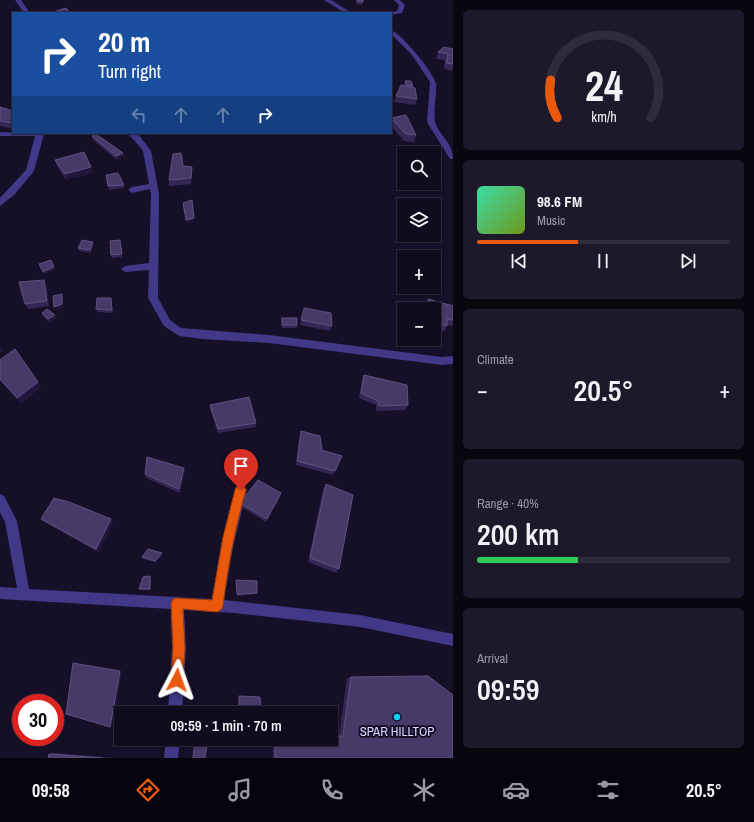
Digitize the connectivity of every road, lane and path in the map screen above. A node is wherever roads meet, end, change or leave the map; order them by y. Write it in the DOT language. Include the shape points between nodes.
graph roads {
  1 [pos="18,0"];
  2 [pos="327,0"];
  3 [pos="397,0"];
  4 [pos="26,12"];
  5 [pos="347,12"];
  6 [pos="392,13"];
  7 [pos="392,32"];
  8 [pos="0,134"];
  9 [pos="12,134"];
  10 [pos="40,134"];
  11 [pos="132,134"];
  12 [pos="453,157"];
  13 [pos="154,186"];
  14 [pos="132,190"];
  15 [pos="0,203"];
  16 [pos="153,266"];
  17 [pos="125,269"];
  18 [pos="453,360"];
  19 [pos="241,490"];
  20 [pos="0,500"];
  21 [pos="0,593"];
  22 [pos="24,594"];
  23 [pos="177,603"];
  24 [pos="217,606"];
  25 [pos="453,640"];
  26 [pos="175,706"];
  27 [pos="172,746"];
  28 [pos="171,758"];
  1 -- 4 [label="street"];
  2 -- 5 [label="street"];
  3 -- 6 [label="street" via="402,5 400,12"];
  7 -- 12 [label="street" via="414,54 433,82 430,122"];
  8 -- 9 [label="street"];
  10 -- 15 [label="street" via="30,170"];
  11 -- 13 [label="street" via="147,151"];
  13 -- 14 [label="street"];
  13 -- 16 [label="street"];
  16 -- 17 [label="street"];
  16 -- 18 [label="street" via="153,298 167,323 179,332 202,336 269,339 442,361"];
  19 -- 24 [label="street" via="227,543"];
  20 -- 22 [label="street" via="11,521"];
  21 -- 22 [label="street"];
  22 -- 23 [label="street"];
  23 -- 24 [label="street"];
  23 -- 26 [label="street" via="179,648"];
  24 -- 25 [label="street" via="360,621"];
  27 -- 28 [label="street"];
}
